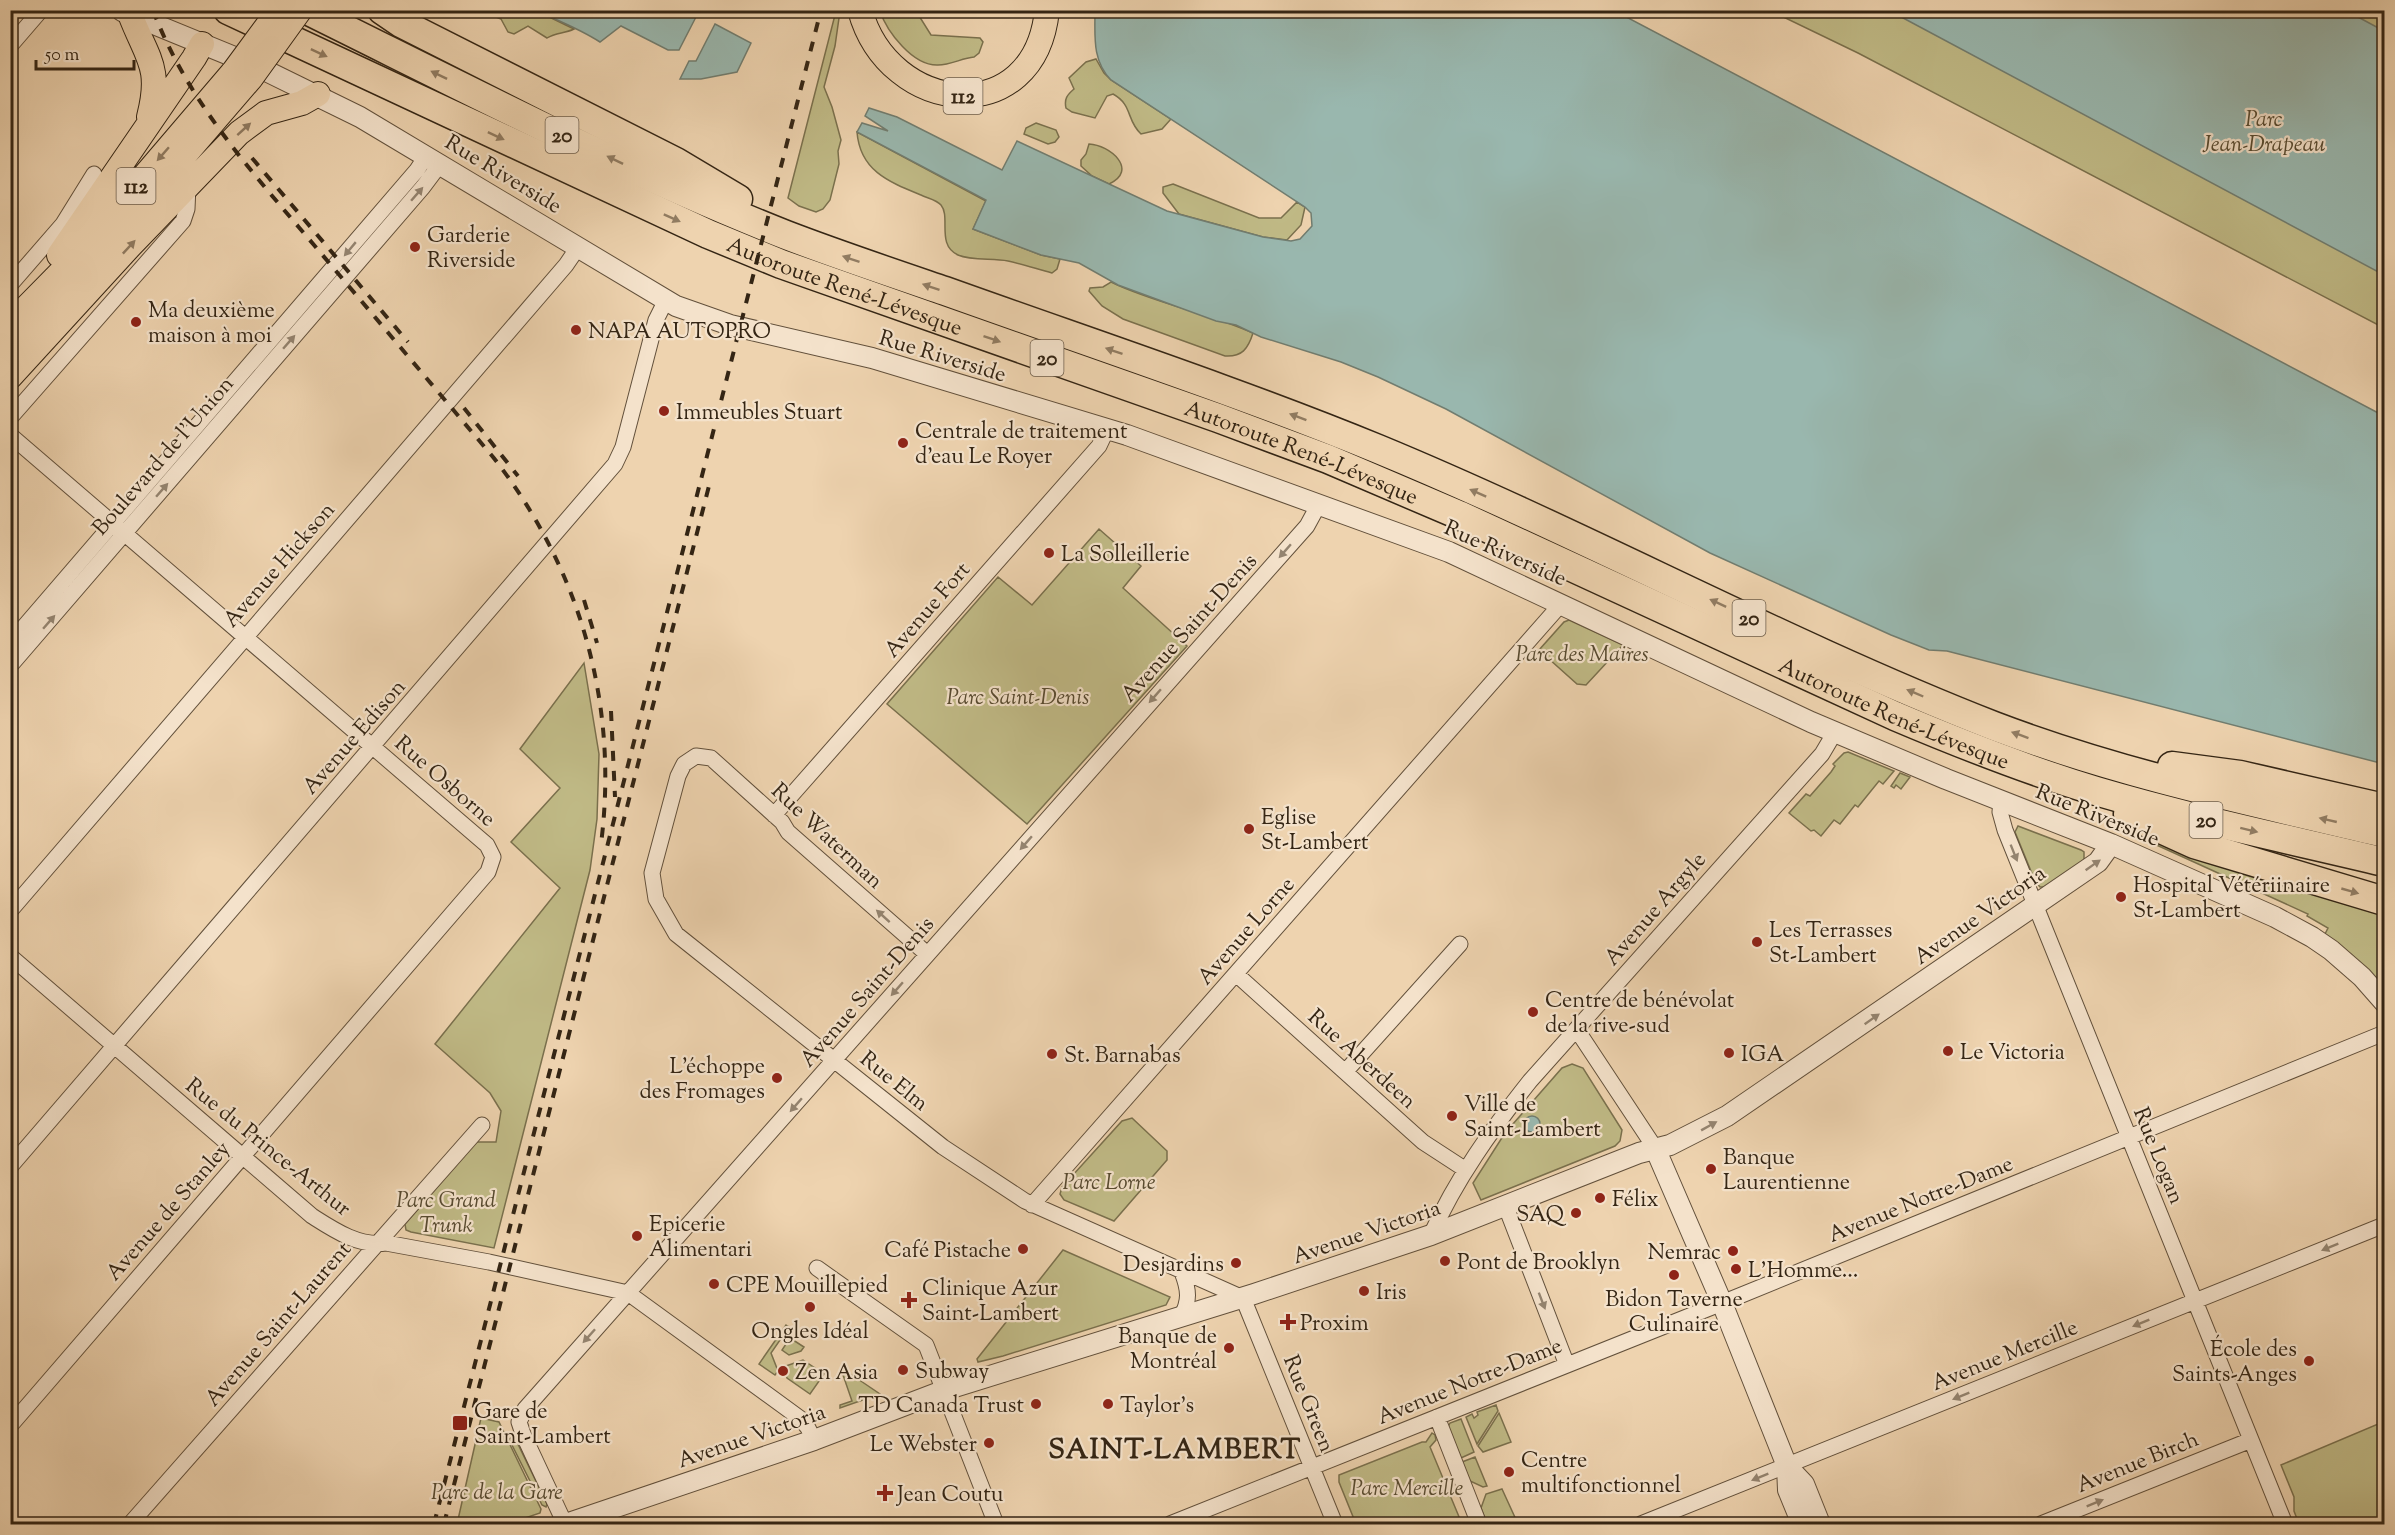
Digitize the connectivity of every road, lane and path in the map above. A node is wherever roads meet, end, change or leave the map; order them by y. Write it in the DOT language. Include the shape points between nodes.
graph roads {
  1 [pos="41,10"];
  2 [pos="228,10"];
  3 [pos="279,10"];
  4 [pos="300,10"];
  5 [pos="307,10"];
  6 [pos="382,10"];
  7 [pos="860,10"];
  8 [pos="1047,10"];
  9 [pos="125,12"];
  10 [pos="202,44"];
  11 [pos="10,46"];
  12 [pos="243,75"];
  13 [pos="318,94"];
  14 [pos="146,128"];
  15 [pos="434,159"];
  16 [pos="94,174"];
  17 [pos="188,186"];
  18 [pos="579,246"];
  19 [pos="823,249"];
  20 [pos="103,250"];
  21 [pos="10,285"];
  22 [pos="666,300"];
  23 [pos="31,301"];
  24 [pos="10,324"];
  25 [pos="47,336"];
  26 [pos="10,353"];
  27 [pos="10,377"];
  28 [pos="10,418"];
  29 [pos="1107,429"];
  30 [pos="10,435"];
  31 [pos="1319,504"];
  32 [pos="118,529"];
  33 [pos="1562,603"];
  34 [pos="245,637"];
  35 [pos="10,643"];
  36 [pos="10,666"];
  37 [pos="1834,732"];
  38 [pos="373,748"];
  39 [pos="2071,753"];
  40 [pos="696,756"];
  41 [pos="2030,769"];
  42 [pos="2001,801"];
  43 [pos="2385,808"];
  44 [pos="774,815"];
  45 [pos="2385,833"];
  46 [pos="2111,844"];
  47 [pos="493,857"];
  48 [pos="2385,862"];
  49 [pos="2385,901"];
  50 [pos="2035,904"];
  51 [pos="10,910"];
  52 [pos="1460,944"];
  53 [pos="927,954"];
  54 [pos="10,956"];
  55 [pos="1236,974"];
  56 [pos="2385,1002"];
  57 [pos="1576,1030"];
  58 [pos="2385,1033"];
  59 [pos="115,1046"];
  60 [pos="834,1061"];
  61 [pos="1345,1072"];
  62 [pos="482,1125"];
  63 [pos="2129,1137"];
  64 [pos="1655,1148"];
  65 [pos="243,1156"];
  66 [pos="10,1167"];
  67 [pos="1466,1170"];
  68 [pos="1032,1205"];
  69 [pos="1506,1207"];
  70 [pos="2385,1225"];
  71 [pos="1431,1235"];
  72 [pos="376,1245"];
  73 [pos="817,1268"];
  74 [pos="1182,1272"];
  75 [pos="628,1293"];
  76 [pos="1243,1298"];
  77 [pos="2196,1301"];
  78 [pos="1722,1303"];
  79 [pos="1180,1317"];
  80 [pos="1567,1365"];
  81 [pos="945,1390"];
  82 [pos="1437,1417"];
  83 [pos="10,1426"];
  84 [pos="813,1440"];
  85 [pos="2251,1440"];
  86 [pos="1787,1466"];
  87 [pos="1312,1468"];
  88 [pos="130,1524"];
  89 [pos="566,1524"];
  90 [pos="996,1524"];
  91 [pos="1170,1524"];
  92 [pos="1335,1524"];
  93 [pos="1479,1524"];
  94 [pos="1641,1524"];
  95 [pos="1802,1524"];
  96 [pos="1820,1524"];
  97 [pos="2041,1524"];
  98 [pos="2285,1524"];
  1 -- 11 [label="street"];
  2 -- 41 [label="highway, Autoroute René-Lévesque / 20, one-way" via="717,238 1328,459 1470,520 1895,716"];
  3 -- 12 [label="main road, 112, bridge"];
  4 -- 12 [label="main road, 112, bridge"];
  19 -- 5 [label="highway, Autoroute René-Lévesque / 20, one-way" via="660,181"];
  6 -- 19 [label="highway" via="676,162"];
  7 -- 8 [label="main road, 112" via="875,43 903,74 933,92 959,96 992,89 1019,73 1039,46"];
  9 -- 10 [label="street, Rue Riverside"];
  9 -- 14 [label="main road" via="153,68 154,92"];
  10 -- 13 [label="street, Rue Riverside"];
  10 -- 14 [label="main road"];
  12 -- 20 [label="main road, 112"];
  12 -- 23 [label="main road, 112, one-way"];
  13 -- 15 [label="street, Rue Riverside"];
  17 -- 13 [label="main road, one-way" via="252,122"];
  14 -- 23 [label="main road"];
  15 -- 18 [label="street, Rue Riverside"];
  15 -- 32 [label="street, Boulevard de l'Union" via="394,197"];
  16 -- 21 [label="street" via="63,224"];
  25 -- 17 [label="main road, one-way"];
  17 -- 28 [label="street" via="183,221"];
  18 -- 22 [label="street, Rue Riverside"];
  18 -- 34 [label="street, Avenue Hickson" via="567,265"];
  39 -- 19 [label="highway, Autoroute René-Lévesque / 20, one-way" via="1904,689 1372,447 1258,402"];
  20 -- 25 [label="main road"];
  20 -- 26 [label="main road, 112"];
  22 -- 29 [label="street, Rue Riverside" via="718,322 872,358"];
  22 -- 38 [label="street, Avenue Edison" via="656,320 623,447 615,464"];
  23 -- 24 [label="main road, 112"];
  25 -- 27 [label="main road"];
  29 -- 31 [label="street, Rue Riverside"];
  29 -- 44 [label="street, Avenue Fort" via="1099,446"];
  30 -- 32 [label="street, Rue Osborne"];
  31 -- 33 [label="street, Rue Riverside" via="1443,549"];
  31 -- 53 [label="street, Avenue Saint-Denis, one-way" via="1307,526"];
  32 -- 34 [label="street, Rue Osborne"];
  32 -- 35 [label="street, Boulevard de l'Union"];
  36 -- 32 [label="street, Boulevard de l'Union, one-way"];
  33 -- 37 [label="street, Rue Riverside"];
  33 -- 55 [label="street, Avenue Lorne"];
  34 -- 38 [label="street, Rue Osborne"];
  34 -- 51 [label="street, Avenue Hickson"];
  37 -- 42 [label="street, Rue Riverside"];
  37 -- 57 [label="street, Avenue Argyle" via="1822,754"];
  38 -- 47 [label="street, Rue Osborne" via="487,845"];
  38 -- 59 [label="street, Avenue Edison"];
  39 -- 43 [label="highway" via="2240,775"];
  45 -- 39 [label="highway, Autoroute René-Lévesque / 20, one-way"];
  40 -- 44 [label="street, Rue Waterman" via="711,758"];
  40 -- 60 [label="street, Rue Elm" via="684,764 678,776 660,836 652,873 656,899 676,934"];
  41 -- 48 [label="highway, Autoroute René-Lévesque / 20, one-way" via="2164,809"];
  41 -- 49 [label="highway, one-way" via="2194,844"];
  42 -- 46 [label="street, Rue Riverside"];
  42 -- 50 [label="street, Rue Logan, one-way" via="2000,816"];
  53 -- 44 [label="street, Rue Waterman, one-way" via="788,832"];
  50 -- 46 [label="street, Avenue Victoria, one-way" via="2098,862"];
  46 -- 56 [label="street, Rue Riverside" via="2312,937 2345,962"];
  47 -- 65 [label="street, Avenue de Stanley" via="488,872"];
  50 -- 63 [label="street, Rue Logan"];
  64 -- 50 [label="street, Avenue Victoria, one-way" via="1670,1145 1727,1116"];
  52 -- 61 [label="street"];
  53 -- 60 [label="street, Avenue Saint-Denis, one-way"];
  54 -- 59 [label="street, Rue du Prince-Arthur"];
  55 -- 61 [label="street, Rue Aberdeen"];
  55 -- 68 [label="street, Avenue Lorne"];
  57 -- 64 [label="street"];
  57 -- 67 [label="street, Avenue Argyle" via="1496,1123"];
  58 -- 63 [label="street, Avenue Notre-Dame"];
  59 -- 65 [label="street, Rue du Prince-Arthur"];
  59 -- 66 [label="street, Avenue Edison"];
  60 -- 68 [label="street, Rue Elm" via="943,1147"];
  60 -- 75 [label="street, Avenue Saint-Denis, one-way"];
  61 -- 67 [label="street, Rue Aberdeen" via="1425,1144"];
  62 -- 72 [label="street, Avenue Saint-Laurent"];
  63 -- 77 [label="street, Rue Logan"];
  63 -- 78 [label="street, Avenue Notre-Dame"];
  64 -- 69 [label="street, Avenue Victoria"];
  64 -- 78 [label="street"];
  65 -- 72 [label="street, Rue du Prince-Arthur" via="312,1216 343,1236"];
  65 -- 83 [label="street, Avenue de Stanley"];
  67 -- 71 [label="street, Avenue Argyle"];
  68 -- 74 [label="street, Rue Elm"];
  69 -- 71 [label="street, Avenue Victoria"];
  69 -- 80 [label="street, one-way"];
  70 -- 77 [label="street, Avenue Mercille, one-way"];
  71 -- 76 [label="street, Avenue Victoria"];
  72 -- 75 [label="street, Rue du Prince-Arthur" via="386,1243 489,1262"];
  72 -- 88 [label="street, Avenue Saint-Laurent"];
  73 -- 81 [label="street" via="926,1345"];
  74 -- 76 [label="street, Rue Elm"];
  74 -- 79 [label="street" via="1188,1297"];
  75 -- 84 [label="street, Rue du Prince-Arthur" via="801,1419"];
  75 -- 89 [label="street, Avenue Saint-Denis, one-way" via="520,1417 523,1434"];
  76 -- 79 [label="street, Avenue Victoria"];
  76 -- 87 [label="street, Rue Green"];
  77 -- 85 [label="street, Rue Logan"];
  77 -- 86 [label="street, Avenue Mercille, one-way"];
  78 -- 80 [label="street, Avenue Notre-Dame"];
  78 -- 86 [label="street"];
  79 -- 81 [label="street, Avenue Victoria"];
  80 -- 82 [label="street, Avenue Notre-Dame"];
  81 -- 84 [label="street, Avenue Victoria"];
  81 -- 90 [label="street"];
  82 -- 87 [label="street, Avenue Notre-Dame"];
  82 -- 93 [label="street"];
  84 -- 89 [label="street, Avenue Victoria"];
  97 -- 85 [label="street, Avenue Birch, one-way"];
  85 -- 98 [label="street, Rue Logan"];
  86 -- 94 [label="street, Avenue Mercille, one-way"];
  86 -- 95 [label="street" via="1788,1490"];
  86 -- 96 [label="street" via="1804,1484"];
  87 -- 91 [label="street, Avenue Notre-Dame"];
  87 -- 92 [label="street, Rue Green"];
}
